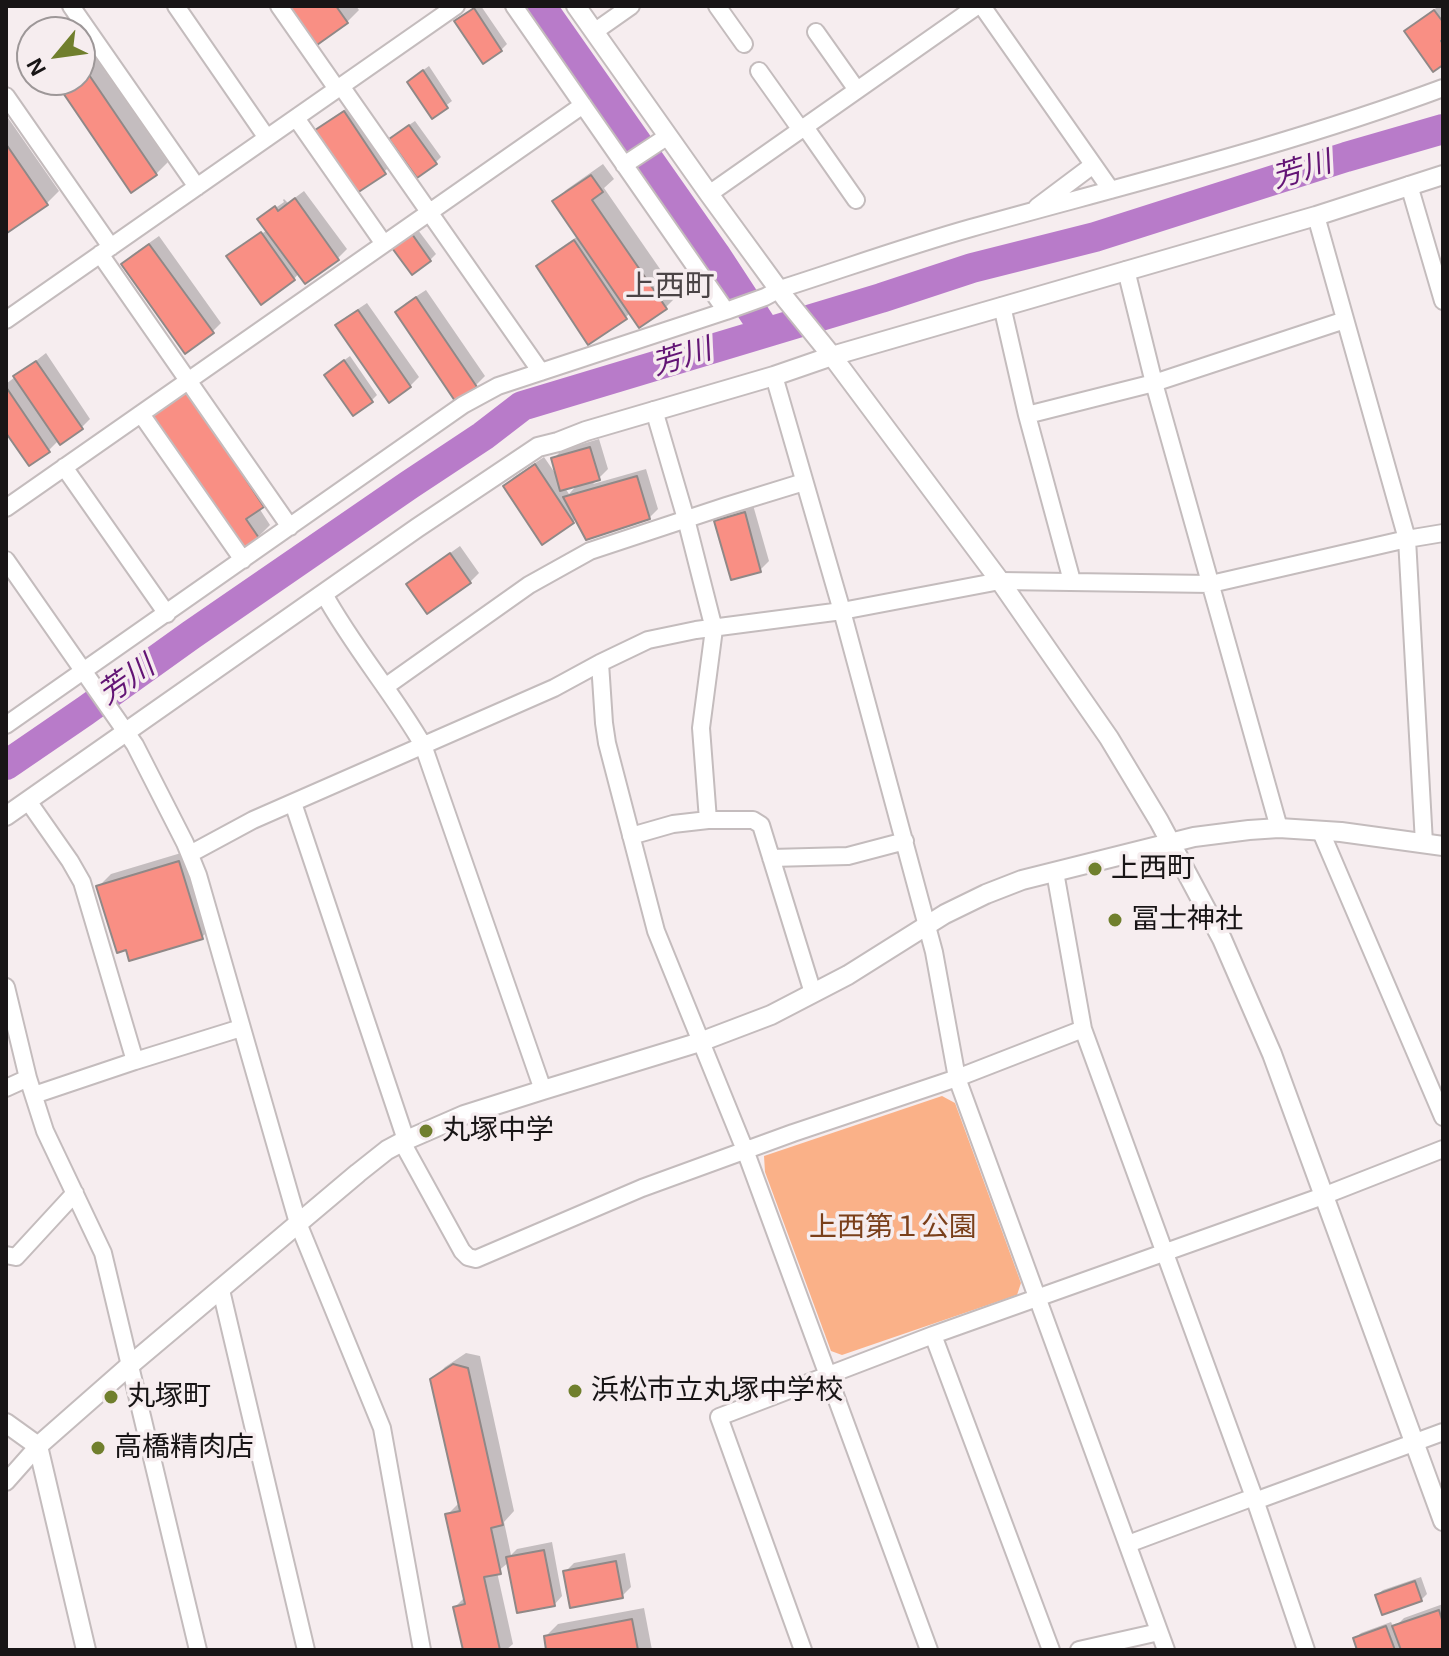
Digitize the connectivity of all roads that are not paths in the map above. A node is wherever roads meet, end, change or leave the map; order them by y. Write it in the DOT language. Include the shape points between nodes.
graph roads {
  1 [pos="71,6"];
  2 [pos="176,6"];
  3 [pos="279,6"];
  4 [pos="456,6"];
  5 [pos="514,6"];
  6 [pos="576,6"];
  7 [pos="631,6"];
  8 [pos="717,6"];
  9 [pos="979,6"];
  10 [pos="594,32"];
  11 [pos="816,32"];
  12 [pos="744,44"];
  13 [pos="759,71"];
  14 [pos="339,87"];
  15 [pos="1443,88"];
  16 [pos="857,90"];
  17 [pos="6,96"];
  18 [pos="583,105"];
  19 [pos="296,118"];
  20 [pos="803,128"];
  21 [pos="668,136"];
  22 [pos="267,138"];
  23 [pos="628,163"];
  24 [pos="1093,165"];
  25 [pos="1443,175"];
  26 [pos="1409,185"];
  27 [pos="197,187"];
  28 [pos="1111,190"];
  29 [pos="709,194"];
  30 [pos="856,200"];
  31 [pos="429,212"];
  32 [pos="1030,212"];
  33 [pos="1316,216"];
  34 [pos="384,244"];
  35 [pos="106,250"];
  36 [pos="1126,270"];
  37 [pos="776,295"];
  38 [pos="1443,301"];
  39 [pos="1002,306"];
  40 [pos="732,309"];
  41 [pos="6,320"];
  42 [pos="1345,320"];
  43 [pos="827,350"];
  44 [pos="541,372"];
  45 [pos="774,376"];
  46 [pos="188,380"];
  47 [pos="1154,383"];
  48 [pos="654,410"];
  49 [pos="141,414"];
  50 [pos="1027,415"];
  51 [pos="64,467"];
  52 [pos="804,482"];
  53 [pos="6,508"];
  54 [pos="686,519"];
  55 [pos="290,527"];
  56 [pos="1443,533"];
  57 [pos="1407,539"];
  58 [pos="6,560"];
  59 [pos="243,560"];
  60 [pos="1000,581"];
  61 [pos="1072,581"];
  62 [pos="1211,584"];
  63 [pos="324,594"];
  64 [pos="842,611"];
  65 [pos="167,614"];
  66 [pos="714,629"];
  67 [pos="600,663"];
  68 [pos="87,674"];
  69 [pos="385,687"];
  70 [pos="6,725"];
  71 [pos="124,727"];
  72 [pos="423,745"];
  73 [pos="28,801"];
  74 [pos="293,803"];
  75 [pos="6,816"];
  76 [pos="708,820"];
  77 [pos="1279,828"];
  78 [pos="1321,832"];
  79 [pos="631,836"];
  80 [pos="905,841"];
  81 [pos="1172,843"];
  82 [pos="1424,843"];
  83 [pos="1443,846"];
  84 [pos="190,854"];
  85 [pos="771,858"];
  86 [pos="1055,872"];
  87 [pos="927,924"];
  88 [pos="6,987"];
  89 [pos="813,993"];
  90 [pos="241,1028"];
  91 [pos="1083,1029"];
  92 [pos="700,1042"];
  93 [pos="135,1061"];
  94 [pos="957,1078"];
  95 [pos="31,1087"];
  96 [pos="6,1088"];
  97 [pos="543,1090"];
  98 [pos="1443,1117"];
  99 [pos="404,1141"];
  100 [pos="1443,1149"];
  101 [pos="745,1150"];
  102 [pos="75,1193"];
  103 [pos="1323,1196"];
  104 [pos="298,1223"];
  105 [pos="1165,1253"];
  106 [pos="6,1255"];
  107 [pos="221,1290"];
  108 [pos="1038,1299"];
  109 [pos="933,1335"];
  110 [pos="129,1366"];
  111 [pos="827,1375"];
  112 [pos="6,1423"];
  113 [pos="1443,1432"];
  114 [pos="1415,1443"];
  115 [pos="38,1446"];
  116 [pos="6,1482"];
  117 [pos="1254,1499"];
  118 [pos="1443,1521"];
  119 [pos="1128,1544"];
  120 [pos="1159,1632"];
  121 [pos="86,1650"];
  122 [pos="198,1650"];
  123 [pos="306,1650"];
  124 [pos="422,1650"];
  125 [pos="803,1650"];
  126 [pos="929,1650"];
  127 [pos="1051,1650"];
  128 [pos="1079,1650"];
  129 [pos="1166,1650"];
  130 [pos="1306,1650"];
  1 -- 27 [label="street"];
  2 -- 22 [label="street"];
  3 -- 14 [label="street"];
  4 -- 14 [label="street"];
  5 -- 18 [label="street"];
  6 -- 10 [label="street"];
  7 -- 10 [label="street"];
  8 -- 12 [label="street"];
  9 -- 16 [label="street"];
  9 -- 24 [label="street"];
  10 -- 21 [label="street"];
  11 -- 16 [label="street"];
  13 -- 20 [label="street"];
  14 -- 19 [label="street"];
  14 -- 31 [label="street"];
  15 -- 28 [label="street"];
  16 -- 20 [label="street"];
  17 -- 35 [label="street"];
  18 -- 23 [label="street"];
  18 -- 31 [label="street"];
  19 -- 22 [label="street"];
  19 -- 34 [label="street"];
  20 -- 29 [label="street"];
  20 -- 30 [label="street"];
  21 -- 23 [label="street"];
  21 -- 29 [label="street"];
  22 -- 27 [label="street"];
  23 -- 40 [label="street"];
  24 -- 28 [label="street"];
  24 -- 32 [label="street"];
  25 -- 26 [label="street"];
  26 -- 33 [label="street"];
  26 -- 38 [label="street"];
  27 -- 35 [label="street"];
  28 -- 32 [label="street"];
  29 -- 37 [label="street"];
  31 -- 34 [label="street"];
  31 -- 44 [label="street"];
  32 -- 37 [label="street"];
  33 -- 36 [label="street"];
  33 -- 42 [label="street"];
  34 -- 46 [label="street"];
  35 -- 41 [label="street"];
  35 -- 46 [label="street"];
  36 -- 39 [label="street"];
  36 -- 47 [label="street"];
  37 -- 40 [label="street"];
  37 -- 43 [label="street"];
  39 -- 43 [label="street"];
  39 -- 50 [label="street"];
  40 -- 44 [label="street"];
  42 -- 47 [label="street"];
  42 -- 57 [label="street"];
  43 -- 45 [label="street"];
  43 -- 60 [label="street"];
  44 -- 55 [label="street" via="463,405"];
  45 -- 48 [label="street"];
  45 -- 52 [label="street"];
  46 -- 49 [label="street"];
  46 -- 55 [label="street"];
  47 -- 50 [label="street"];
  47 -- 62 [label="street"];
  48 -- 54 [label="street"];
  48 -- 63 [label="street" via="538,447"];
  49 -- 51 [label="street"];
  49 -- 59 [label="street"];
  50 -- 61 [label="street"];
  51 -- 53 [label="street"];
  51 -- 65 [label="street"];
  52 -- 54 [label="street"];
  52 -- 64 [label="street"];
  54 -- 66 [label="street"];
  54 -- 69 [label="street" via="590,551 553,571"];
  55 -- 59 [label="street"];
  56 -- 57 [label="street"];
  57 -- 62 [label="street"];
  57 -- 82 [label="street"];
  58 -- 68 [label="street"];
  59 -- 65 [label="street"];
  60 -- 61 [label="street"];
  60 -- 64 [label="street"];
  60 -- 81 [label="street" via="1109,738"];
  61 -- 62 [label="street"];
  62 -- 77 [label="street"];
  63 -- 69 [label="street"];
  63 -- 71 [label="street"];
  64 -- 66 [label="street"];
  64 -- 80 [label="street"];
  65 -- 68 [label="street"];
  66 -- 67 [label="street" via="648,640"];
  66 -- 76 [label="street" via="701,728"];
  67 -- 72 [label="street"];
  67 -- 79 [label="street" via="606,735"];
  68 -- 70 [label="street"];
  68 -- 71 [label="street"];
  69 -- 72 [label="street"];
  71 -- 73 [label="street"];
  71 -- 84 [label="street"];
  72 -- 74 [label="street"];
  72 -- 97 [label="street"];
  73 -- 75 [label="street"];
  73 -- 93 [label="street" via="82,882"];
  74 -- 84 [label="street"];
  74 -- 99 [label="street"];
  76 -- 79 [label="street"];
  76 -- 85 [label="street" via="757,822"];
  77 -- 78 [label="street"];
  77 -- 81 [label="street"];
  78 -- 82 [label="street"];
  78 -- 98 [label="street"];
  79 -- 92 [label="street" via="656,931"];
  80 -- 85 [label="street" via="848,856"];
  80 -- 87 [label="street"];
  81 -- 86 [label="street"];
  81 -- 103 [label="street" via="1240,978"];
  82 -- 83 [label="street"];
  84 -- 90 [label="street"];
  85 -- 89 [label="street"];
  86 -- 87 [label="street" via="986,894"];
  86 -- 91 [label="street"];
  87 -- 89 [label="street"];
  87 -- 94 [label="street"];
  88 -- 95 [label="street"];
  89 -- 92 [label="street"];
  90 -- 93 [label="street"];
  90 -- 104 [label="street"];
  91 -- 94 [label="street"];
  91 -- 105 [label="street"];
  92 -- 97 [label="street"];
  92 -- 101 [label="street"];
  93 -- 95 [label="street"];
  94 -- 101 [label="street"];
  94 -- 108 [label="street"];
  95 -- 96 [label="street"];
  95 -- 102 [label="street"];
  97 -- 99 [label="street"];
  99 -- 101 [label="street" via="462,1251 472,1259"];
  99 -- 104 [label="street"];
  100 -- 103 [label="street"];
  101 -- 111 [label="street"];
  102 -- 106 [label="street" via="16,1257"];
  102 -- 110 [label="street" via="103,1253"];
  103 -- 105 [label="street"];
  103 -- 114 [label="street"];
  104 -- 107 [label="street"];
  104 -- 124 [label="street" via="382,1428"];
  105 -- 108 [label="street"];
  105 -- 117 [label="street"];
  107 -- 110 [label="street"];
  107 -- 123 [label="street"];
  108 -- 109 [label="street"];
  108 -- 119 [label="street"];
  109 -- 111 [label="street"];
  109 -- 127 [label="street"];
  110 -- 115 [label="street"];
  110 -- 122 [label="street"];
  111 -- 125 [label="street" via="719,1417"];
  111 -- 126 [label="street"];
  112 -- 115 [label="street"];
  113 -- 114 [label="street"];
  114 -- 117 [label="street"];
  114 -- 118 [label="street"];
  115 -- 116 [label="street"];
  115 -- 121 [label="street"];
  117 -- 119 [label="street"];
  117 -- 130 [label="street"];
  119 -- 120 [label="street"];
  120 -- 128 [label="street"];
  120 -- 129 [label="street"];
}
